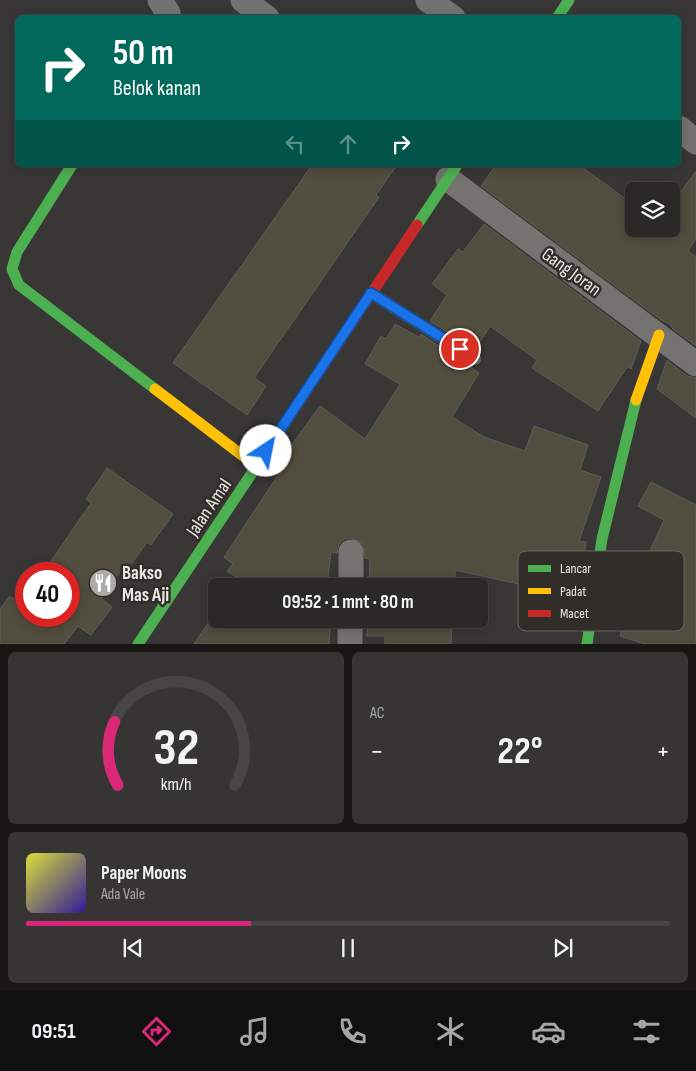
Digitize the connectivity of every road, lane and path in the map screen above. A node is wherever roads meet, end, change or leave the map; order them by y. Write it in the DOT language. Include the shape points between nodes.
graph roads {
  1 [pos="160,0"];
  2 [pos="243,0"];
  3 [pos="428,0"];
  4 [pos="569,0"];
  5 [pos="167,15"];
  6 [pos="263,15"];
  7 [pos="449,15"];
  8 [pos="560,15"];
  9 [pos="681,130"];
  10 [pos="696,142"];
  11 [pos="71,167"];
  12 [pos="452,172"];
  13 [pos="371,293"];
  14 [pos="659,335"];
  15 [pos="475,359"];
  16 [pos="696,364"];
  17 [pos="256,466"];
  18 [pos="602,551"];
  19 [pos="351,552"];
  20 [pos="351,578"];
  21 [pos="350,628"];
  22 [pos="589,631"];
  23 [pos="138,644"];
  24 [pos="350,644"];
  25 [pos="587,644"];
  1 -- 5 [label="street"];
  2 -- 6 [label="street"];
  3 -- 7 [label="street"];
  4 -- 8 [label="street"];
  9 -- 10 [label="street"];
  11 -- 17 [label="street" via="17,252 12,269 19,285"];
  12 -- 13 [label="street, Jalan Amal"];
  12 -- 14 [label="street, Gang Joran"];
  13 -- 15 [label="lane"];
  13 -- 17 [label="street, Jalan Amal"];
  14 -- 16 [label="street, Gang Joran"];
  14 -- 18 [label="street" via="632,413"];
  17 -- 23 [label="street, Jalan Amal"];
  19 -- 20 [label="street"];
  21 -- 24 [label="street"];
  22 -- 25 [label="street"];
}
